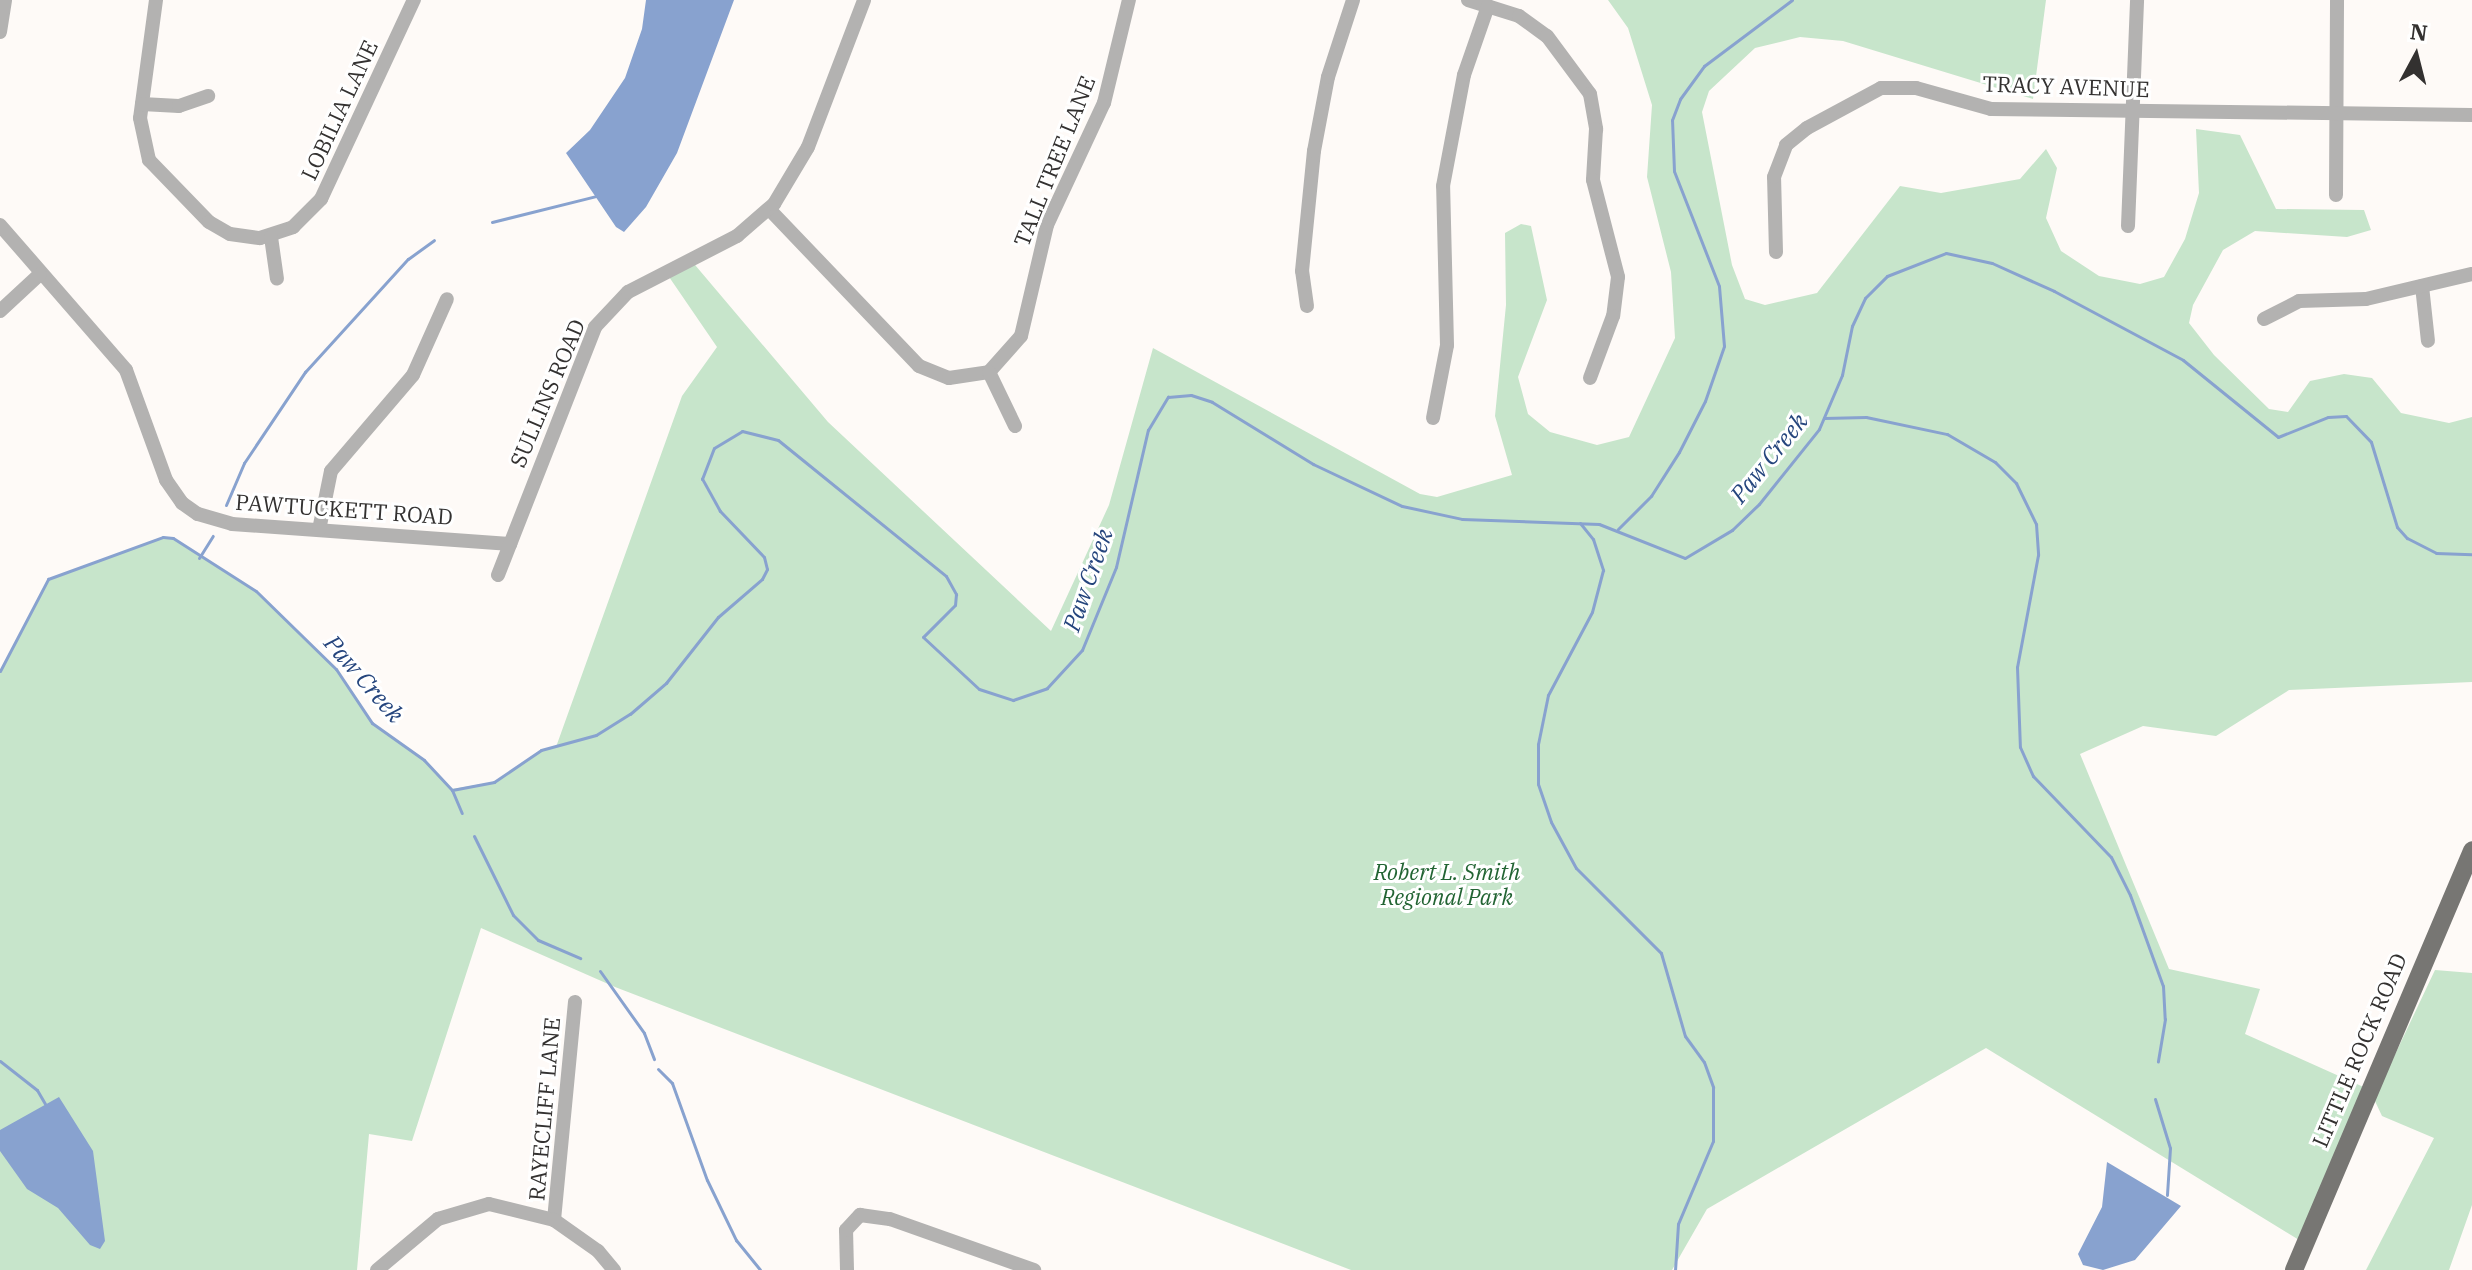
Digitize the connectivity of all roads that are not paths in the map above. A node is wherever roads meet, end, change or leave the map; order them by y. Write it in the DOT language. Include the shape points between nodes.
graph roads {
  1 [pos="5,0"];
  2 [pos="156,0"];
  3 [pos="414,0"];
  4 [pos="864,0"];
  5 [pos="1129,0"];
  6 [pos="1353,0"];
  7 [pos="1468,0"];
  8 [pos="2137,0"];
  9 [pos="2337,0"];
  10 [pos="1488,6"];
  11 [pos="0,32"];
  12 [pos="208,96"];
  13 [pos="142,104"];
  14 [pos="2130,111"];
  15 [pos="2335,115"];
  16 [pos="2472,115"];
  17 [pos="2336,195"];
  18 [pos="769,209"];
  19 [pos="0,225"];
  20 [pos="2128,226"];
  21 [pos="271,237"];
  22 [pos="1776,252"];
  23 [pos="40,274"];
  24 [pos="2472,274"];
  25 [pos="277,279"];
  26 [pos="2422,286"];
  27 [pos="447,299"];
  28 [pos="1307,306"];
  29 [pos="0,311"];
  30 [pos="2264,319"];
  31 [pos="2428,341"];
  32 [pos="989,372"];
  33 [pos="1590,378"];
  34 [pos="1433,418"];
  35 [pos="1015,426"];
  36 [pos="319,530"];
  37 [pos="510,544"];
  38 [pos="498,575"];
  39 [pos="2472,850"];
  40 [pos="575,1002"];
  41 [pos="554,1220"];
  42 [pos="377,1270"];
  43 [pos="614,1270"];
  44 [pos="847,1270"];
  45 [pos="1034,1270"];
  46 [pos="2294,1270"];
  1 -- 11 [label="street"];
  2 -- 13 [label="street"];
  3 -- 21 [label="street, LOBILIA LANE" via="321,199 302,220"];
  4 -- 18 [label="street, SULLINS ROAD" via="808,147"];
  5 -- 32 [label="street, TALL TREE LANE" via="1104,103 1047,225 1021,336"];
  6 -- 28 [label="street" via="1328,77 1314,151 1302,271"];
  7 -- 10 [label="street"];
  8 -- 14 [label="street"];
  9 -- 15 [label="street"];
  10 -- 33 [label="street" via="1519,16 1547,36 1590,94 1596,129 1593,180 1618,277 1613,316"];
  10 -- 34 [label="street" via="1464,75 1443,186 1447,345"];
  12 -- 13 [label="street" via="179,106"];
  13 -- 21 [label="street" via="143,145 170,187 222,230"];
  14 -- 15 [label="street, TRACY AVENUE"];
  14 -- 20 [label="street"];
  14 -- 22 [label="street, TRACY AVENUE" via="1991,109 1907,86 1875,90 1807,128 1781,155 1774,177"];
  15 -- 16 [label="street, TRACY AVENUE"];
  15 -- 17 [label="street"];
  18 -- 32 [label="street" via="919,366 949,378"];
  18 -- 37 [label="street, SULLINS ROAD" via="719,246 644,281 606,314 580,359"];
  19 -- 23 [label="street, PAWTUCKETT ROAD"];
  21 -- 25 [label="street"];
  23 -- 29 [label="street"];
  23 -- 36 [label="street, PAWTUCKETT ROAD" via="126,370 166,480 182,503 214,521"];
  24 -- 26 [label="street"];
  26 -- 30 [label="street" via="2366,299 2299,301"];
  26 -- 31 [label="street"];
  27 -- 36 [label="street" via="413,375 331,471"];
  32 -- 35 [label="street"];
  36 -- 37 [label="street, PAWTUCKETT ROAD"];
  37 -- 38 [label="street, SULLINS ROAD"];
  39 -- 46 [label="main road, LITTLE ROCK ROAD"];
  40 -- 41 [label="street, RAYECLIFF LANE"];
  41 -- 42 [label="street" via="500,1205 464,1208 415,1234"];
  41 -- 43 [label="street" via="598,1251"];
  44 -- 45 [label="street" via="848,1223 855,1216 869,1215"];
}
